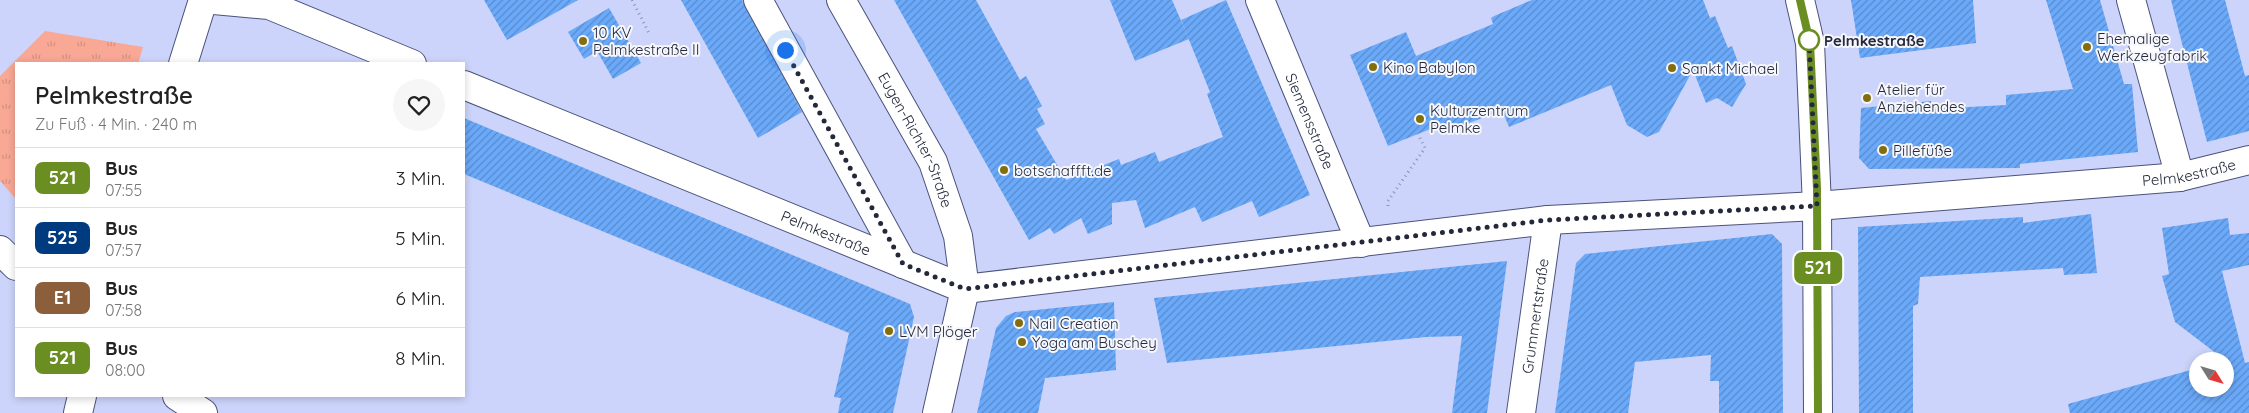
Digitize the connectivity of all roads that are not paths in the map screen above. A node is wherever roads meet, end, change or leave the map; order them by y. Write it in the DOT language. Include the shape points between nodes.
graph roads {
  1 [pos="203,0"];
  2 [pos="214,0"];
  3 [pos="758,0"];
  4 [pos="841,0"];
  5 [pos="1260,0"];
  6 [pos="1800,0"];
  7 [pos="2131,0"];
  8 [pos="185,62"];
  9 [pos="407,62"];
  10 [pos="465,85"];
  11 [pos="2249,160"];
  12 [pos="2180,177"];
  13 [pos="1817,206"];
  14 [pos="1548,220"];
  15 [pos="1361,243"];
  16 [pos="0,250"];
  17 [pos="903,264"];
  18 [pos="15,265"];
  19 [pos="965,289"];
  20 [pos="82,397"];
  21 [pos="179,397"];
  22 [pos="78,413"];
  23 [pos="203,413"];
  24 [pos="937,413"];
  25 [pos="1521,413"];
  26 [pos="1818,413"];
  1 -- 8 [label="street"];
  2 -- 9 [label="street" via="268,5"];
  3 -- 17 [label="street"];
  4 -- 19 [label="street, Eugen-Richter-Straße" via="933,162 958,236"];
  5 -- 15 [label="street, Siemensstraße"];
  6 -- 13 [label="street" via="1810,43"];
  7 -- 12 [label="street"];
  10 -- 17 [label="street, Pelmkestraße"];
  11 -- 12 [label="street, Pelmkestraße"];
  12 -- 13 [label="street, Pelmkestraße"];
  13 -- 14 [label="street, Pelmkestraße"];
  13 -- 26 [label="street"];
  14 -- 15 [label="street, Pelmkestraße"];
  14 -- 25 [label="street, Grummertstraße"];
  15 -- 19 [label="street, Pelmkestraße"];
  16 -- 18 [label="street"];
  17 -- 19 [label="street, Pelmkestraße"];
  19 -- 24 [label="street"];
  20 -- 22 [label="street"];
  21 -- 23 [label="street"];
}
